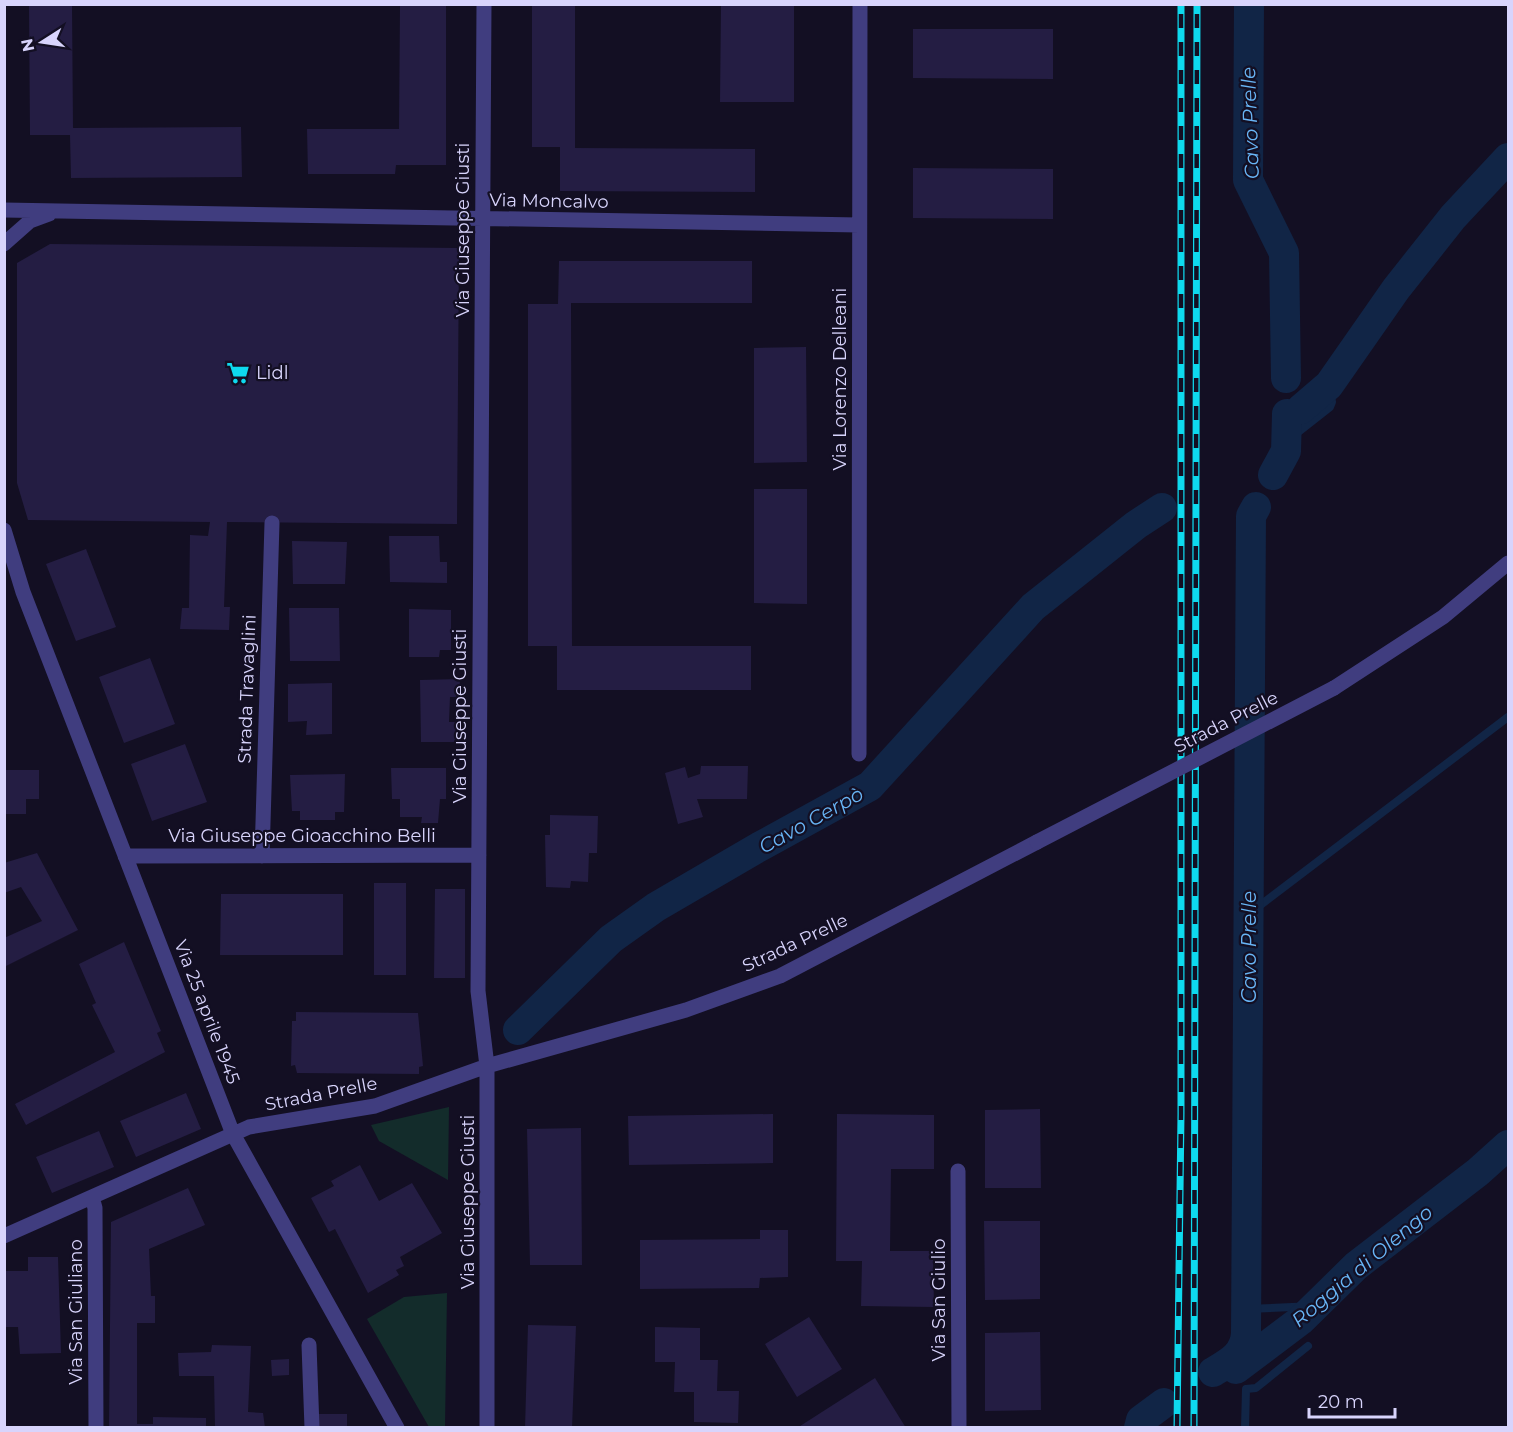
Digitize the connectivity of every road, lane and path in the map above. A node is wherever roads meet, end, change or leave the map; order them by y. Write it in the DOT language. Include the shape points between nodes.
graph roads {
  1 [pos="484,4"];
  2 [pos="860,4"];
  3 [pos="4,210"];
  4 [pos="39,211"];
  5 [pos="57,211"];
  6 [pos="483,219"];
  7 [pos="860,225"];
  8 [pos="4,231"];
  9 [pos="4,244"];
  10 [pos="272,523"];
  11 [pos="4,530"];
  12 [pos="4,560"];
  13 [pos="1509,563"];
  14 [pos="23,592"];
  15 [pos="859,754"];
  16 [pos="262,855"];
  17 [pos="479,855"];
  18 [pos="125,856"];
  19 [pos="487,1065"];
  20 [pos="233,1134"];
  21 [pos="958,1172"];
  22 [pos="93,1197"];
  23 [pos="4,1236"];
  24 [pos="309,1346"];
  25 [pos="96,1428"];
  26 [pos="312,1428"];
  27 [pos="397,1428"];
  28 [pos="487,1428"];
  29 [pos="959,1428"];
  1 -- 6 [label="street, Via Giuseppe Giusti"];
  2 -- 7 [label="street, Via Lorenzo Delleani"];
  3 -- 4 [label="street"];
  4 -- 5 [label="street, Via Moncalvo"];
  4 -- 8 [label="street, Via Moncalvo"];
  5 -- 6 [label="street, Via Moncalvo"];
  5 -- 9 [label="street, Via Moncalvo" via="30,221"];
  6 -- 7 [label="street, Via Moncalvo"];
  6 -- 17 [label="street, Via Giuseppe Giusti"];
  7 -- 15 [label="street, Via Lorenzo Delleani"];
  10 -- 16 [label="street, Strada Travaglini"];
  11 -- 14 [label="street, Via 25 aprile 1945"];
  12 -- 14 [label="street, Via 25 aprile 1945"];
  13 -- 19 [label="street, Strada Prelle, bridge" via="1443,617 1334,688 780,976 686,1010"];
  14 -- 18 [label="street, Via 25 aprile 1945"];
  16 -- 17 [label="street, Via Giuseppe Gioacchino Belli"];
  16 -- 18 [label="street, Via Giuseppe Gioacchino Belli"];
  17 -- 19 [label="street, Via Giuseppe Giusti" via="478,992"];
  18 -- 20 [label="street, Via 25 aprile 1945"];
  19 -- 20 [label="street, Strada Prelle" via="375,1106 249,1127"];
  19 -- 28 [label="street, Via Giuseppe Giusti"];
  20 -- 22 [label="street, Strada Prelle"];
  20 -- 27 [label="street, Via 25 aprile 1945"];
  21 -- 29 [label="street, Via San Giulio"];
  22 -- 23 [label="street, Strada Prelle"];
  22 -- 25 [label="street, Via San Giuliano"];
  24 -- 26 [label="street"];
}
